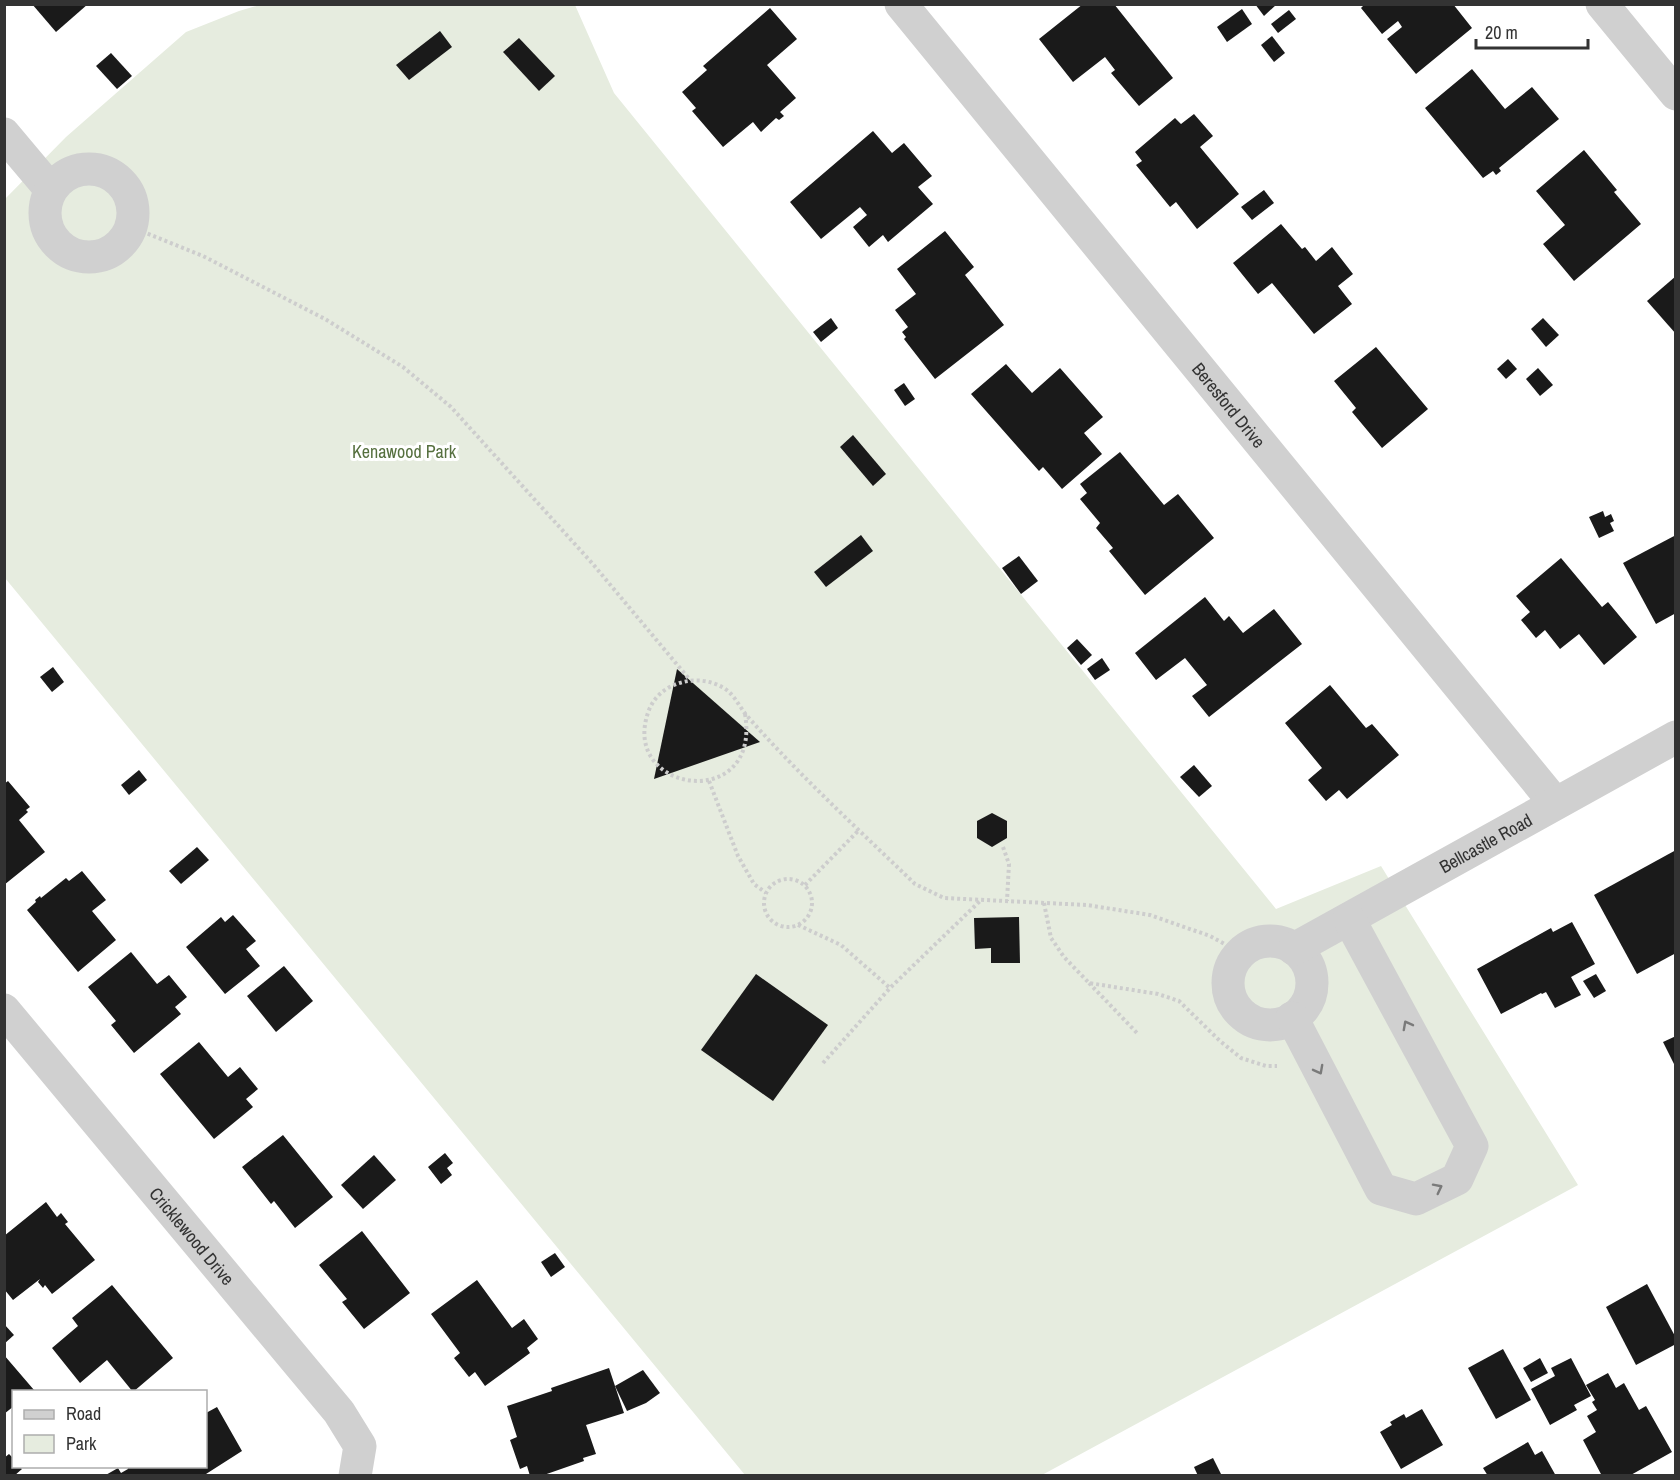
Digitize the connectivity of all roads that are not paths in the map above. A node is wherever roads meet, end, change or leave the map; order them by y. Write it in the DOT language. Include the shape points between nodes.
graph roads {
  1 [pos="902,4"];
  2 [pos="1602,4"];
  3 [pos="1676,94"];
  4 [pos="4,134"];
  5 [pos="51,190"];
  6 [pos="1676,737"];
  7 [pos="1555,803"];
  8 [pos="1349,919"];
  9 [pos="1294,949"];
  10 [pos="4,1010"];
  11 [pos="1292,1018"];
  12 [pos="356,1473"];
  1 -- 7 [label="street, Beresford Drive"];
  2 -- 3 [label="street"];
  4 -- 5 [label="street"];
  5 -- 5 [label="street" via="72,172 100,170 113,176 124,186 133,212 124,240 100,256 70,254 57,245 44,219"];
  6 -- 7 [label="street, Bellcastle Road"];
  7 -- 8 [label="street, Bellcastle Road"];
  8 -- 9 [label="street, Bellcastle Road"];
  11 -- 8 [label="street, one-way" via="1381,1189 1416,1199 1456,1179 1472,1146"];
  9 -- 11 [label="street" via="1310,970 1311,984 1309,998"];
  9 -- 11 [label="street" via="1272,941 1260,942 1241,953 1228,976 1233,1003 1253,1022 1280,1024"];
  10 -- 12 [label="street, Cricklewood Drive" via="339,1412 360,1446"];
}
